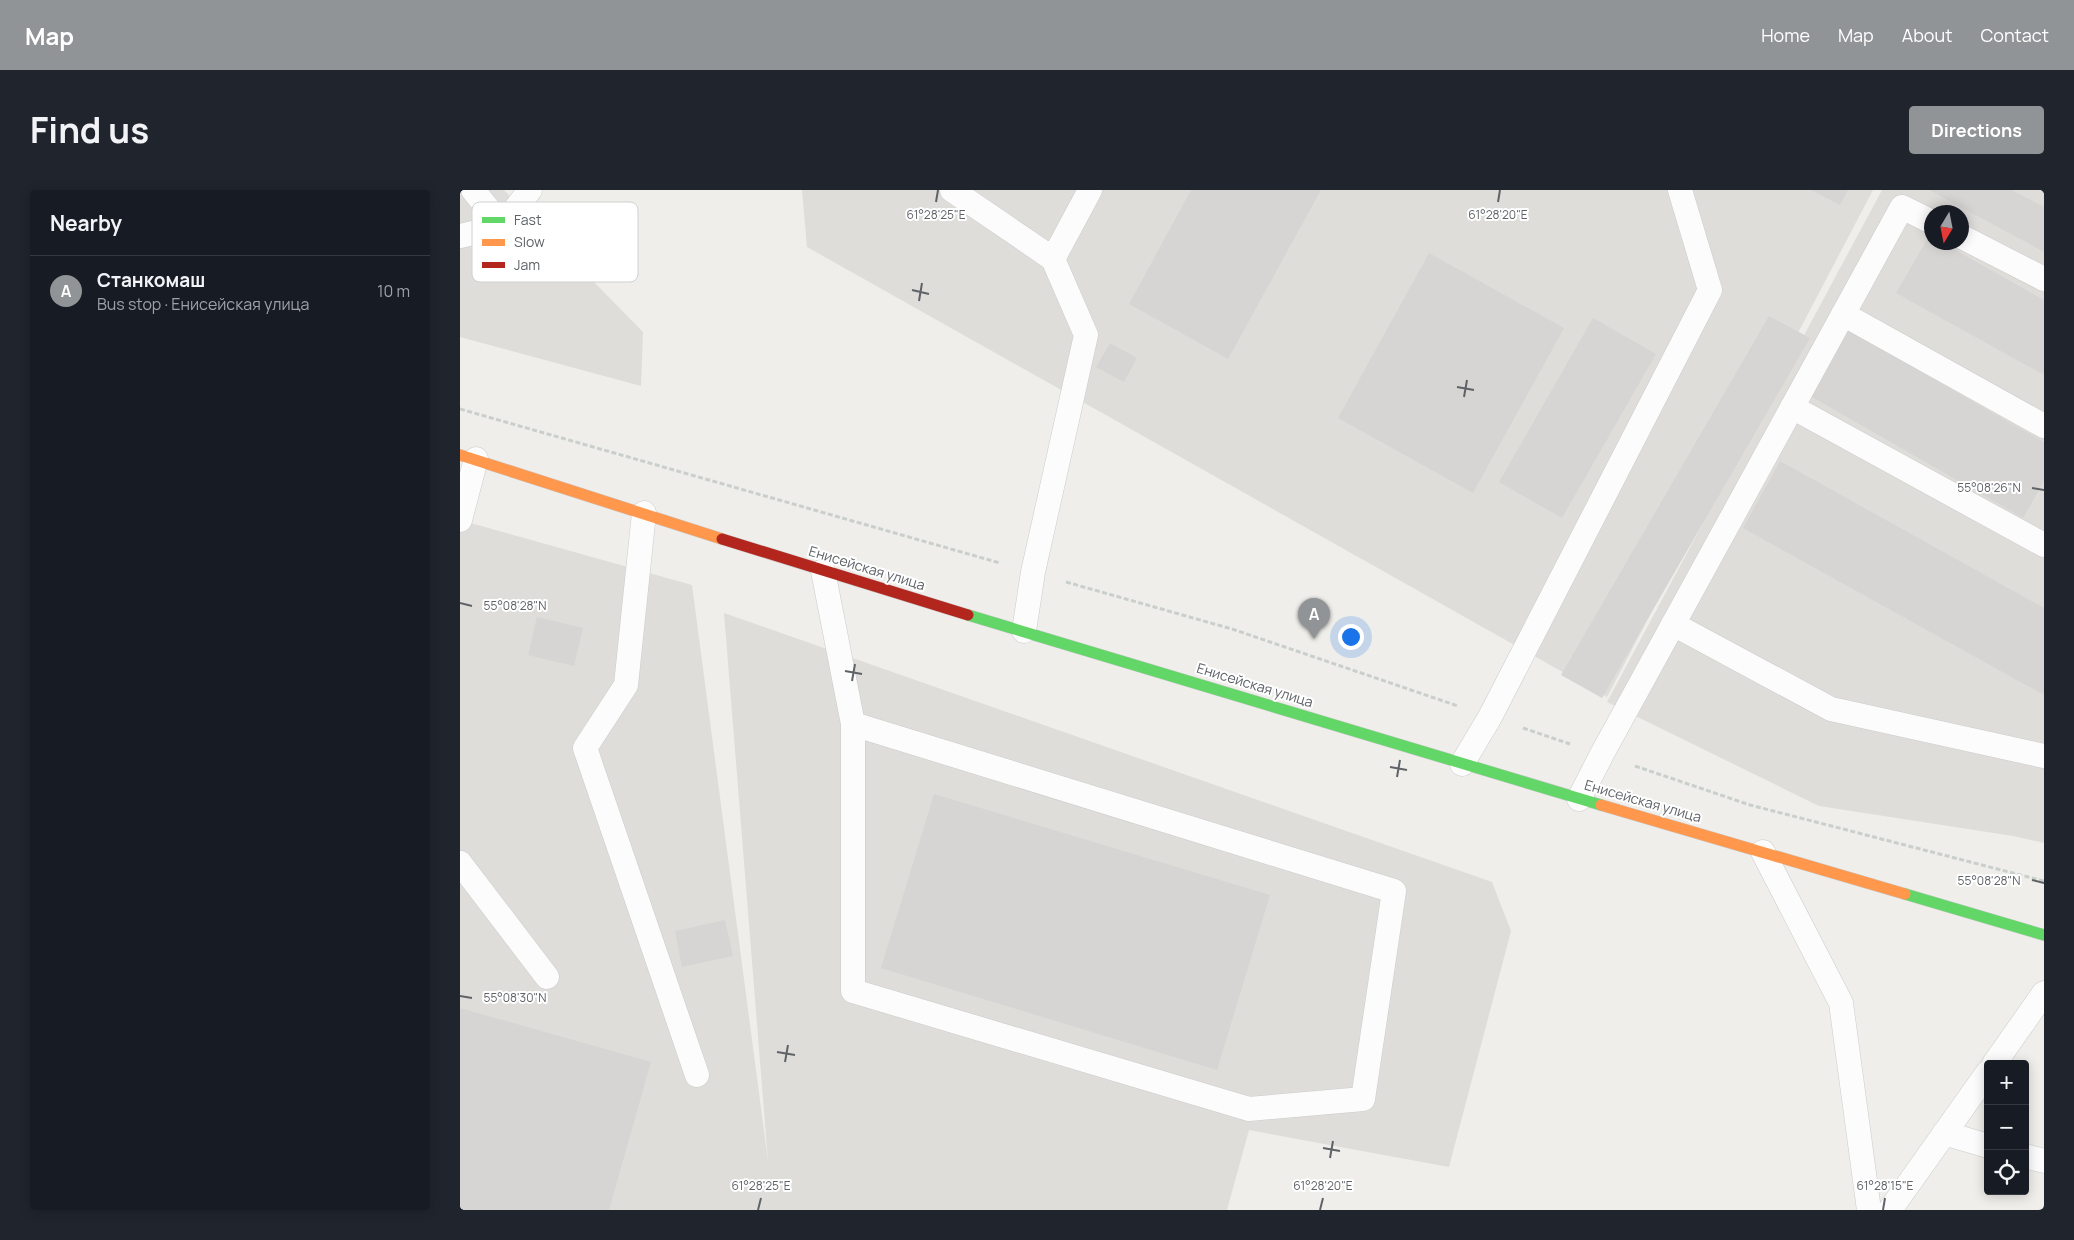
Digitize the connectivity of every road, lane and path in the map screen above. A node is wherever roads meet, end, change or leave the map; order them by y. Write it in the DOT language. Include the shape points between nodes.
graph roads {
  1 [pos="473,190"];
  2 [pos="530,190"];
  3 [pos="952,190"];
  4 [pos="1090,190"];
  5 [pos="1680,190"];
  6 [pos="483,202"];
  7 [pos="521,202"];
  8 [pos="1924,218"];
  9 [pos="1969,241"];
  10 [pos="1053,258"];
  11 [pos="2044,279"];
  12 [pos="1843,314"];
  13 [pos="1792,407"];
  14 [pos="460,409"];
  15 [pos="2044,426"];
  16 [pos="468,457"];
  17 [pos="644,513"];
  18 [pos="460,520"];
  19 [pos="2044,545"];
  20 [pos="823,571"];
  21 [pos="1033,572"];
  22 [pos="1673,624"];
  23 [pos="1024,631"];
  24 [pos="1490,717"];
  25 [pos="853,724"];
  26 [pos="1602,754"];
  27 [pos="2044,756"];
  28 [pos="1462,764"];
  29 [pos="1579,798"];
  30 [pos="1763,852"];
  31 [pos="460,863"];
  32 [pos="2044,881"];
  33 [pos="2044,935"];
  34 [pos="547,977"];
  35 [pos="2044,993"];
  36 [pos="1997,1060"];
  37 [pos="697,1075"];
  38 [pos="1984,1078"];
  39 [pos="1944,1134"];
  40 [pos="1984,1145"];
  41 [pos="2029,1157"];
  42 [pos="2044,1161"];
  43 [pos="1869,1210"];
  44 [pos="1890,1210"];
  1 -- 6 [label="lane"];
  2 -- 7 [label="lane"];
  3 -- 10 [label="lane"];
  4 -- 10 [label="lane"];
  5 -- 24 [label="lane" via="1710,290"];
  8 -- 12 [label="lane" via="1902,207"];
  9 -- 11 [label="lane"];
  10 -- 21 [label="lane" via="1086,335"];
  12 -- 13 [label="lane"];
  12 -- 15 [label="lane"];
  13 -- 19 [label="lane"];
  13 -- 22 [label="lane"];
  14 -- 21 [label="path"];
  16 -- 17 [label="street, Енисейская улица"];
  16 -- 18 [label="lane"];
  17 -- 20 [label="street, Енисейская улица"];
  17 -- 37 [label="lane" via="626,685 585,748"];
  20 -- 23 [label="street, Енисейская улица"];
  20 -- 25 [label="lane"];
  21 -- 23 [label="lane"];
  21 -- 24 [label="path" via="1232,629"];
  22 -- 26 [label="lane"];
  22 -- 27 [label="lane" via="1831,709"];
  23 -- 28 [label="street, Енисейская улица"];
  24 -- 26 [label="path"];
  24 -- 28 [label="lane"];
  25 -- 25 [label="lane" via="853,991 1248,1109 1363,1100 1394,891"];
  26 -- 29 [label="lane"];
  26 -- 32 [label="path" via="1750,805"];
  28 -- 29 [label="street, Енисейская улица"];
  29 -- 30 [label="street, Енисейская улица"];
  30 -- 33 [label="street, Енисейская улица"];
  30 -- 43 [label="lane" via="1841,1003"];
  31 -- 34 [label="lane"];
  35 -- 36 [label="lane"];
  38 -- 39 [label="lane"];
  39 -- 40 [label="lane"];
  39 -- 44 [label="lane"];
  41 -- 42 [label="lane"];
}
